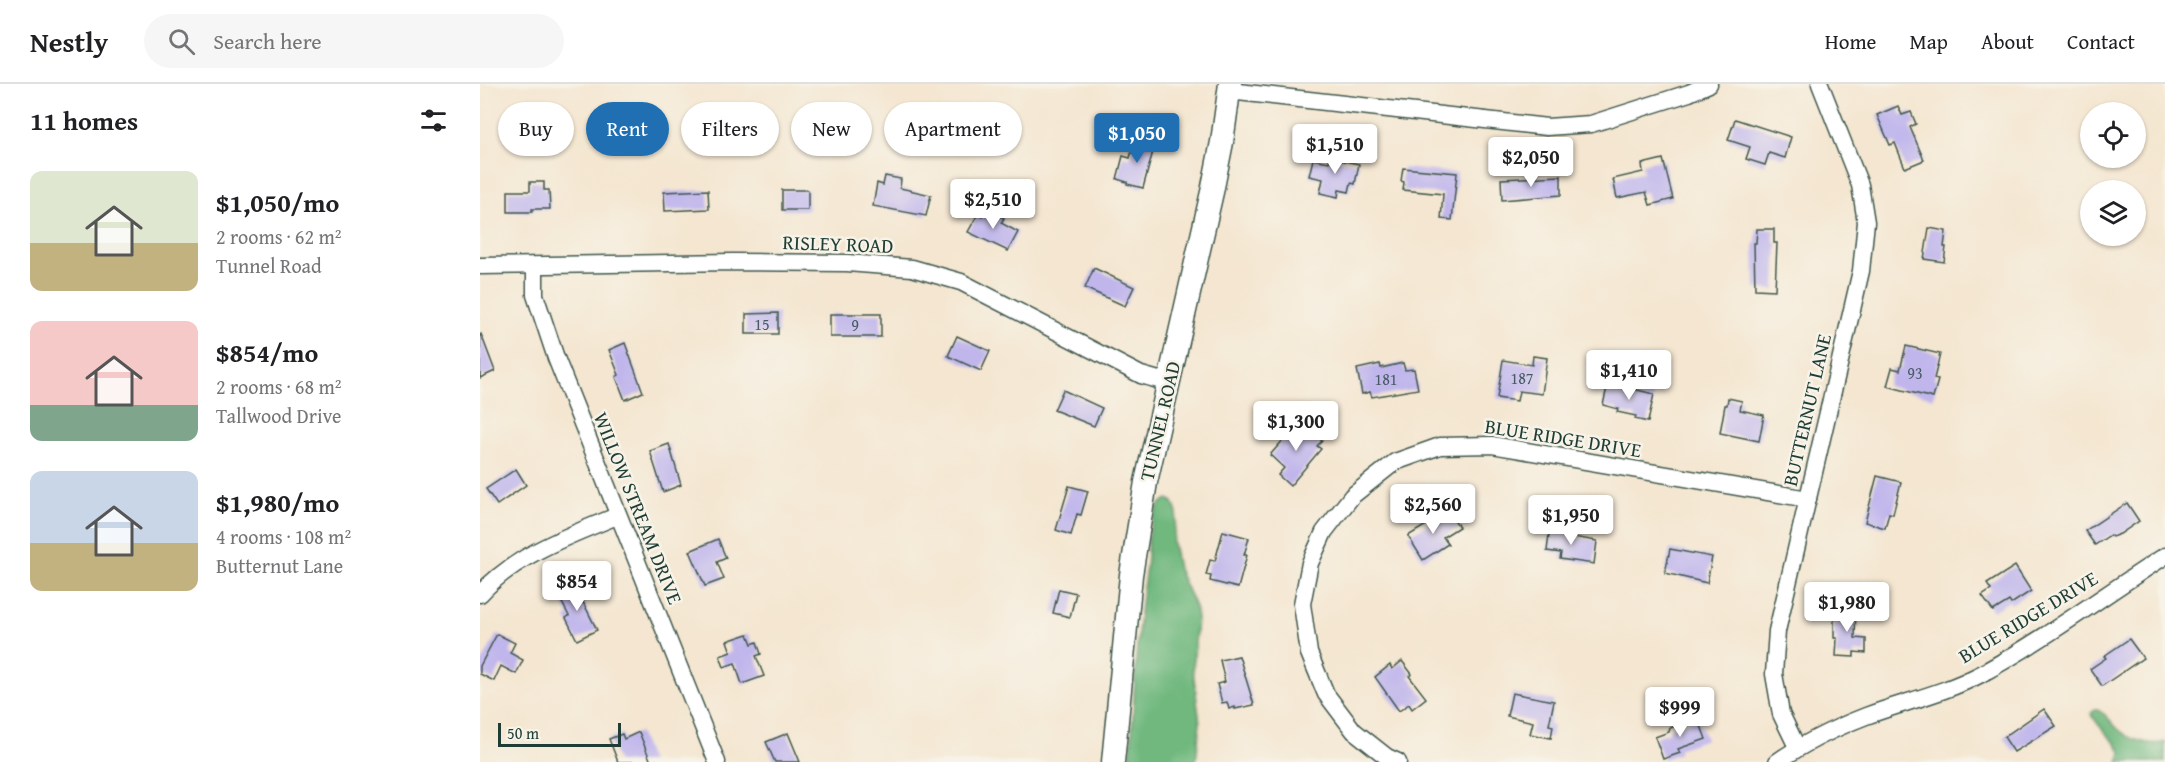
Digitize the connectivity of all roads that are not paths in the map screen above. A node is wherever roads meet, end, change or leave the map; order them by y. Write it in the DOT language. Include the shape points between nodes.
graph roads {
  1 [pos="1709,84"];
  2 [pos="1820,84"];
  3 [pos="1229,87"];
  4 [pos="480,266"];
  5 [pos="535,267"];
  6 [pos="1169,383"];
  7 [pos="1808,499"];
  8 [pos="617,516"];
  9 [pos="2165,555"];
  10 [pos="480,594"];
  11 [pos="1797,747"];
  12 [pos="717,762"];
  13 [pos="1113,762"];
  14 [pos="1398,762"];
  15 [pos="1777,762"];
  1 -- 3 [label="street" via="1591,124 1547,127"];
  2 -- 7 [label="street, BUTTERNUT LANE" via="1860,185 1866,222 1861,271"];
  3 -- 6 [label="main road, TUNNEL ROAD" via="1212,192"];
  4 -- 5 [label="street, RISLEY ROAD"];
  5 -- 6 [label="street, RISLEY ROAD" via="733,262 912,268 961,282 1141,375"];
  5 -- 8 [label="street, WILLOW STREAM DRIVE" via="535,295"];
  6 -- 13 [label="main road, TUNNEL ROAD" via="1146,482 1131,575"];
  7 -- 11 [label="street, BUTTERNUT LANE" via="1777,631 1774,674 1781,714"];
  7 -- 14 [label="street, BLUE RIDGE DRIVE" via="1492,445 1440,446 1395,462 1352,496 1324,532 1310,563 1302,604 1309,653 1326,694 1354,731"];
  8 -- 10 [label="street" via="525,558"];
  8 -- 12 [label="street, WILLOW STREAM DRIVE"];
  9 -- 11 [label="street, BLUE RIDGE DRIVE" via="2051,632 1980,674 1932,695 1865,716"];
  11 -- 15 [label="street, BLUE RIDGE DRIVE"];
}
